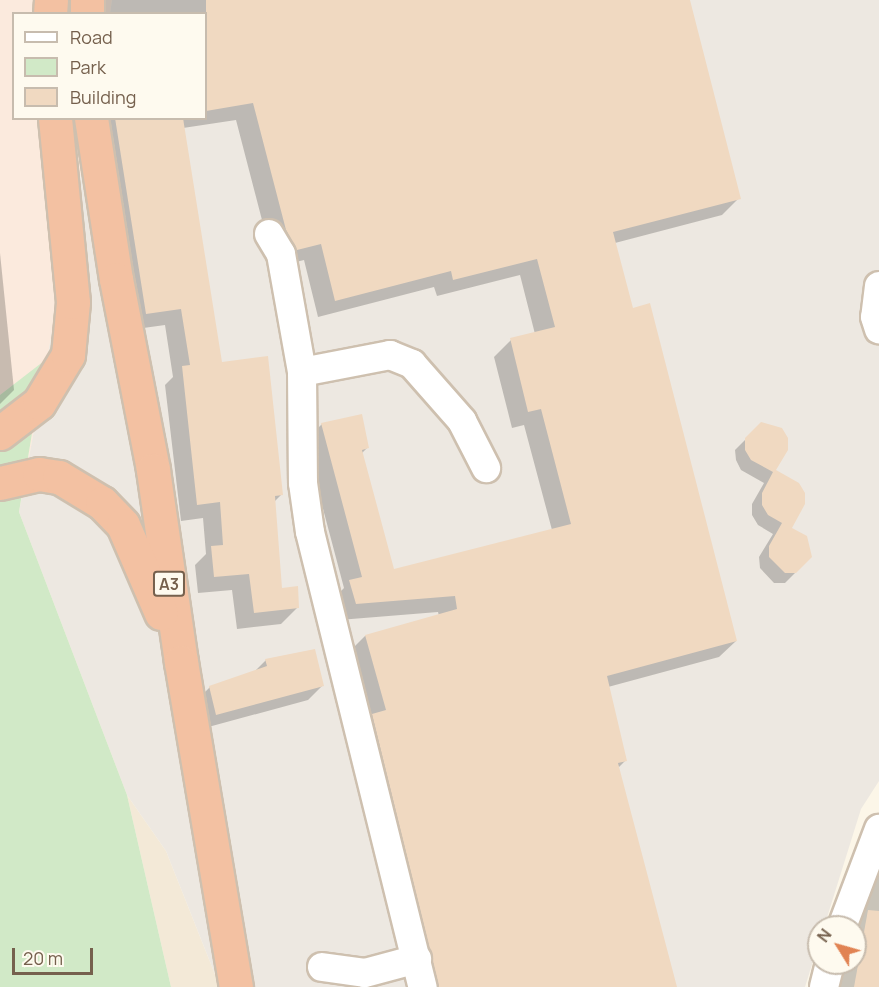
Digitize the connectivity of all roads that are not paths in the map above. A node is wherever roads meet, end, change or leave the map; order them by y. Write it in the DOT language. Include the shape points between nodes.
graph roads {
  1 [pos="55,120"];
  2 [pos="91,120"];
  3 [pos="269,234"];
  4 [pos="879,286"];
  5 [pos="879,329"];
  6 [pos="302,372"];
  7 [pos="0,433"];
  8 [pos="486,468"];
  9 [pos="0,483"];
  10 [pos="181,662"];
  11 [pos="879,829"];
  12 [pos="847,915"];
  13 [pos="417,959"];
  14 [pos="322,967"];
  15 [pos="236,987"];
  16 [pos="423,987"];
  1 -- 7 [label="highway" via="73,302 68,355 39,403"];
  2 -- 10 [label="highway, A3" via="116,279 153,470"];
  3 -- 6 [label="street" via="281,254"];
  4 -- 5 [label="street" via="875,317"];
  6 -- 8 [label="street" via="390,354 412,364 462,421"];
  6 -- 13 [label="street" via="303,483 310,532"];
  9 -- 10 [label="highway" via="39,474 59,477 102,503 123,525"];
  10 -- 15 [label="highway, A3"];
  11 -- 12 [label="street"];
  13 -- 14 [label="street" via="365,973"];
  13 -- 16 [label="street"];
}
